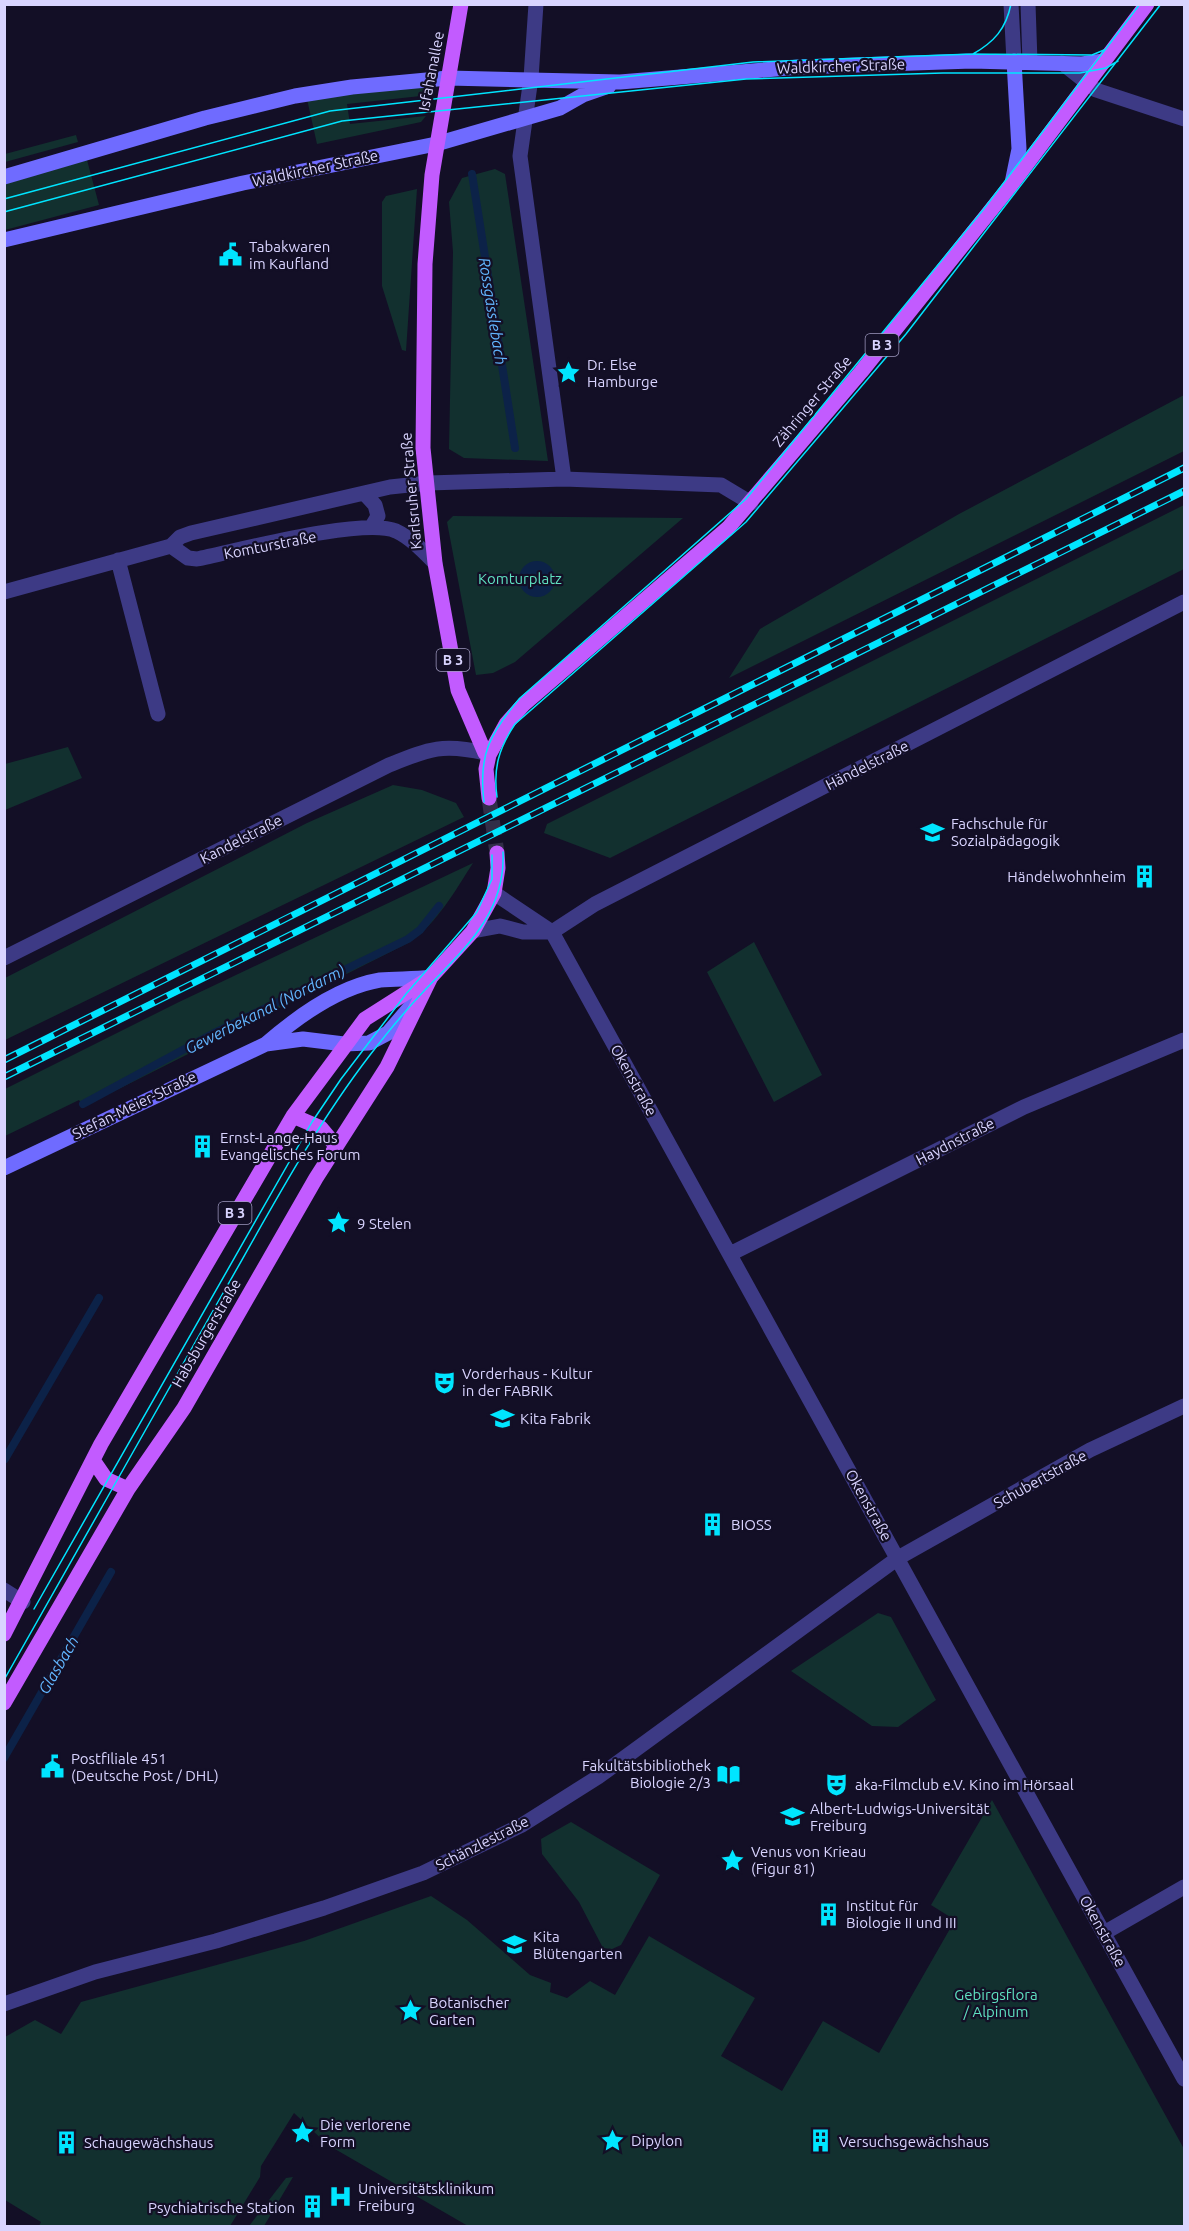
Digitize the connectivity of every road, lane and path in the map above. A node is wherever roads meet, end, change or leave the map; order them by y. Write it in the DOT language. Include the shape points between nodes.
graph roads {
  1 [pos="461,4"];
  2 [pos="536,4"];
  3 [pos="1011,4"];
  4 [pos="1028,4"];
  5 [pos="1147,4"];
  6 [pos="1104,61"];
  7 [pos="1014,62"];
  8 [pos="1030,62"];
  9 [pos="1062,63"];
  10 [pos="448,78"];
  11 [pos="531,78"];
  12 [pos="620,82"];
  13 [pos="1088,85"];
  14 [pos="525,119"];
  15 [pos="1185,119"];
  16 [pos="436,144"];
  17 [pos="4,177"];
  18 [pos="1011,185"];
  19 [pos="4,240"];
  20 [pos="564,479"];
  21 [pos="428,483"];
  22 [pos="364,493"];
  23 [pos="751,503"];
  24 [pos="372,526"];
  25 [pos="171,546"];
  26 [pos="118,560"];
  27 [pos="435,563"];
  28 [pos="4,592"];
  29 [pos="1185,602"];
  30 [pos="158,714"];
  31 [pos="487,754"];
  32 [pos="489,798"];
  33 [pos="497,853"];
  34 [pos="494,893"];
  35 [pos="473,931"];
  36 [pos="552,932"];
  37 [pos="4,958"];
  38 [pos="432,976"];
  39 [pos="422,993"];
  40 [pos="1185,1040"];
  41 [pos="266,1044"];
  42 [pos="344,1044"];
  43 [pos="293,1116"];
  44 [pos="336,1146"];
  45 [pos="4,1168"];
  46 [pos="730,1254"];
  47 [pos="1185,1406"];
  48 [pos="93,1460"];
  49 [pos="128,1489"];
  50 [pos="898,1558"];
  51 [pos="4,1590"];
  52 [pos="22,1602"];
  53 [pos="4,1634"];
  54 [pos="4,1703"];
  55 [pos="1185,1887"];
  56 [pos="1104,1933"];
  57 [pos="4,2004"];
  58 [pos="1185,2079"];
  1 -- 10 [label="main road, Isfahanallee / B 3"];
  2 -- 11 [label="street"];
  3 -- 7 [label="street"];
  4 -- 8 [label="street"];
  5 -- 6 [label="main road, Zähringer Straße / B 3"];
  6 -- 9 [label="main road, Waldkircher Straße"];
  6 -- 13 [label="main road, Zähringer Straße / B 3"];
  7 -- 8 [label="main road, Waldkircher Straße"];
  7 -- 12 [label="main road, Waldkircher Straße" via="800,67"];
  7 -- 18 [label="main road" via="1019,149"];
  8 -- 9 [label="main road, Waldkircher Straße"];
  9 -- 13 [label="street"];
  10 -- 11 [label="main road, Waldkircher Straße"];
  10 -- 16 [label="main road, Isfahanallee / B 3"];
  10 -- 17 [label="main road, Waldkircher Straße" via="295,96"];
  11 -- 12 [label="main road, Waldkircher Straße"];
  11 -- 14 [label="street"];
  12 -- 14 [label="main road, Waldkircher Straße"];
  13 -- 15 [label="street"];
  13 -- 18 [label="main road, Zähringer Straße / B 3"];
  14 -- 16 [label="main road, Waldkircher Straße"];
  14 -- 20 [label="street" via="520,156"];
  16 -- 19 [label="main road, Waldkircher Straße" via="243,183"];
  16 -- 21 [label="main road, Karlsruher Straße / B 3" via="425,264 423,448"];
  18 -- 23 [label="main road, Zähringer Straße / B 3"];
  20 -- 21 [label="street"];
  20 -- 23 [label="street" via="721,485"];
  21 -- 22 [label="street, Komturstraße"];
  21 -- 27 [label="main road, Karlsruher Straße / B 3"];
  22 -- 24 [label="street" via="378,516"];
  22 -- 25 [label="street, Komturstraße" via="191,532"];
  23 -- 31 [label="main road, Zähringer Straße / B 3" via="728,528 524,704"];
  24 -- 25 [label="street, Komturstraße" via="197,559 188,558"];
  24 -- 27 [label="street, Komturstraße" via="396,531"];
  25 -- 26 [label="street, Komturstraße"];
  26 -- 28 [label="street, Komturstraße"];
  26 -- 30 [label="street"];
  27 -- 31 [label="main road, Karlsruher Straße / B 3" via="458,690"];
  29 -- 36 [label="street, Händelstraße" via="595,904"];
  31 -- 32 [label="main road, B 3"];
  31 -- 37 [label="street, Kandelstraße" via="448,746 389,765"];
  33 -- 34 [label="main road, Habsburgerstraße / B 3"];
  34 -- 35 [label="main road, Habsburgerstraße / B 3"];
  34 -- 36 [label="street, Okenstraße"];
  35 -- 36 [label="street" via="500,926 523,932"];
  35 -- 38 [label="main road, Habsburgerstraße / B 3"];
  36 -- 46 [label="street, Okenstraße"];
  38 -- 39 [label="main road, Habsburgerstraße / B 3"];
  38 -- 41 [label="main road, Stefan-Meier-Straße" via="379,980 344,993 293,1019"];
  38 -- 42 [label="main road, Habsburgerstraße / B 3" via="365,1018"];
  39 -- 42 [label="main road, Stefan-Meier-Straße" via="388,1033 369,1043"];
  39 -- 44 [label="main road, Habsburgerstraße / B 3" via="387,1067"];
  40 -- 46 [label="street, Haydnstraße" via="1023,1107"];
  41 -- 42 [label="main road, Stefan-Meier-Straße" via="303,1040"];
  41 -- 45 [label="main road, Stefan-Meier-Straße"];
  42 -- 43 [label="main road, Habsburgerstraße / B 3"];
  43 -- 44 [label="main road" via="321,1128"];
  43 -- 48 [label="main road, Habsburgerstraße / B 3"];
  44 -- 49 [label="main road, Habsburgerstraße / B 3" via="184,1408"];
  46 -- 50 [label="street, Okenstraße"];
  47 -- 50 [label="street, Schubertstraße" via="1090,1450"];
  48 -- 49 [label="main road" via="106,1479"];
  48 -- 52 [label="main road, Habsburgerstraße / B 3"];
  49 -- 54 [label="main road, Habsburgerstraße / B 3"];
  50 -- 56 [label="street, Okenstraße"];
  50 -- 57 [label="street, Schänzlestraße" via="598,1777 522,1825 423,1873 324,1908 95,1972"];
  51 -- 52 [label="street"];
  52 -- 53 [label="main road, Habsburgerstraße / B 3"];
  55 -- 56 [label="street"];
  56 -- 58 [label="street, Okenstraße"];
}
